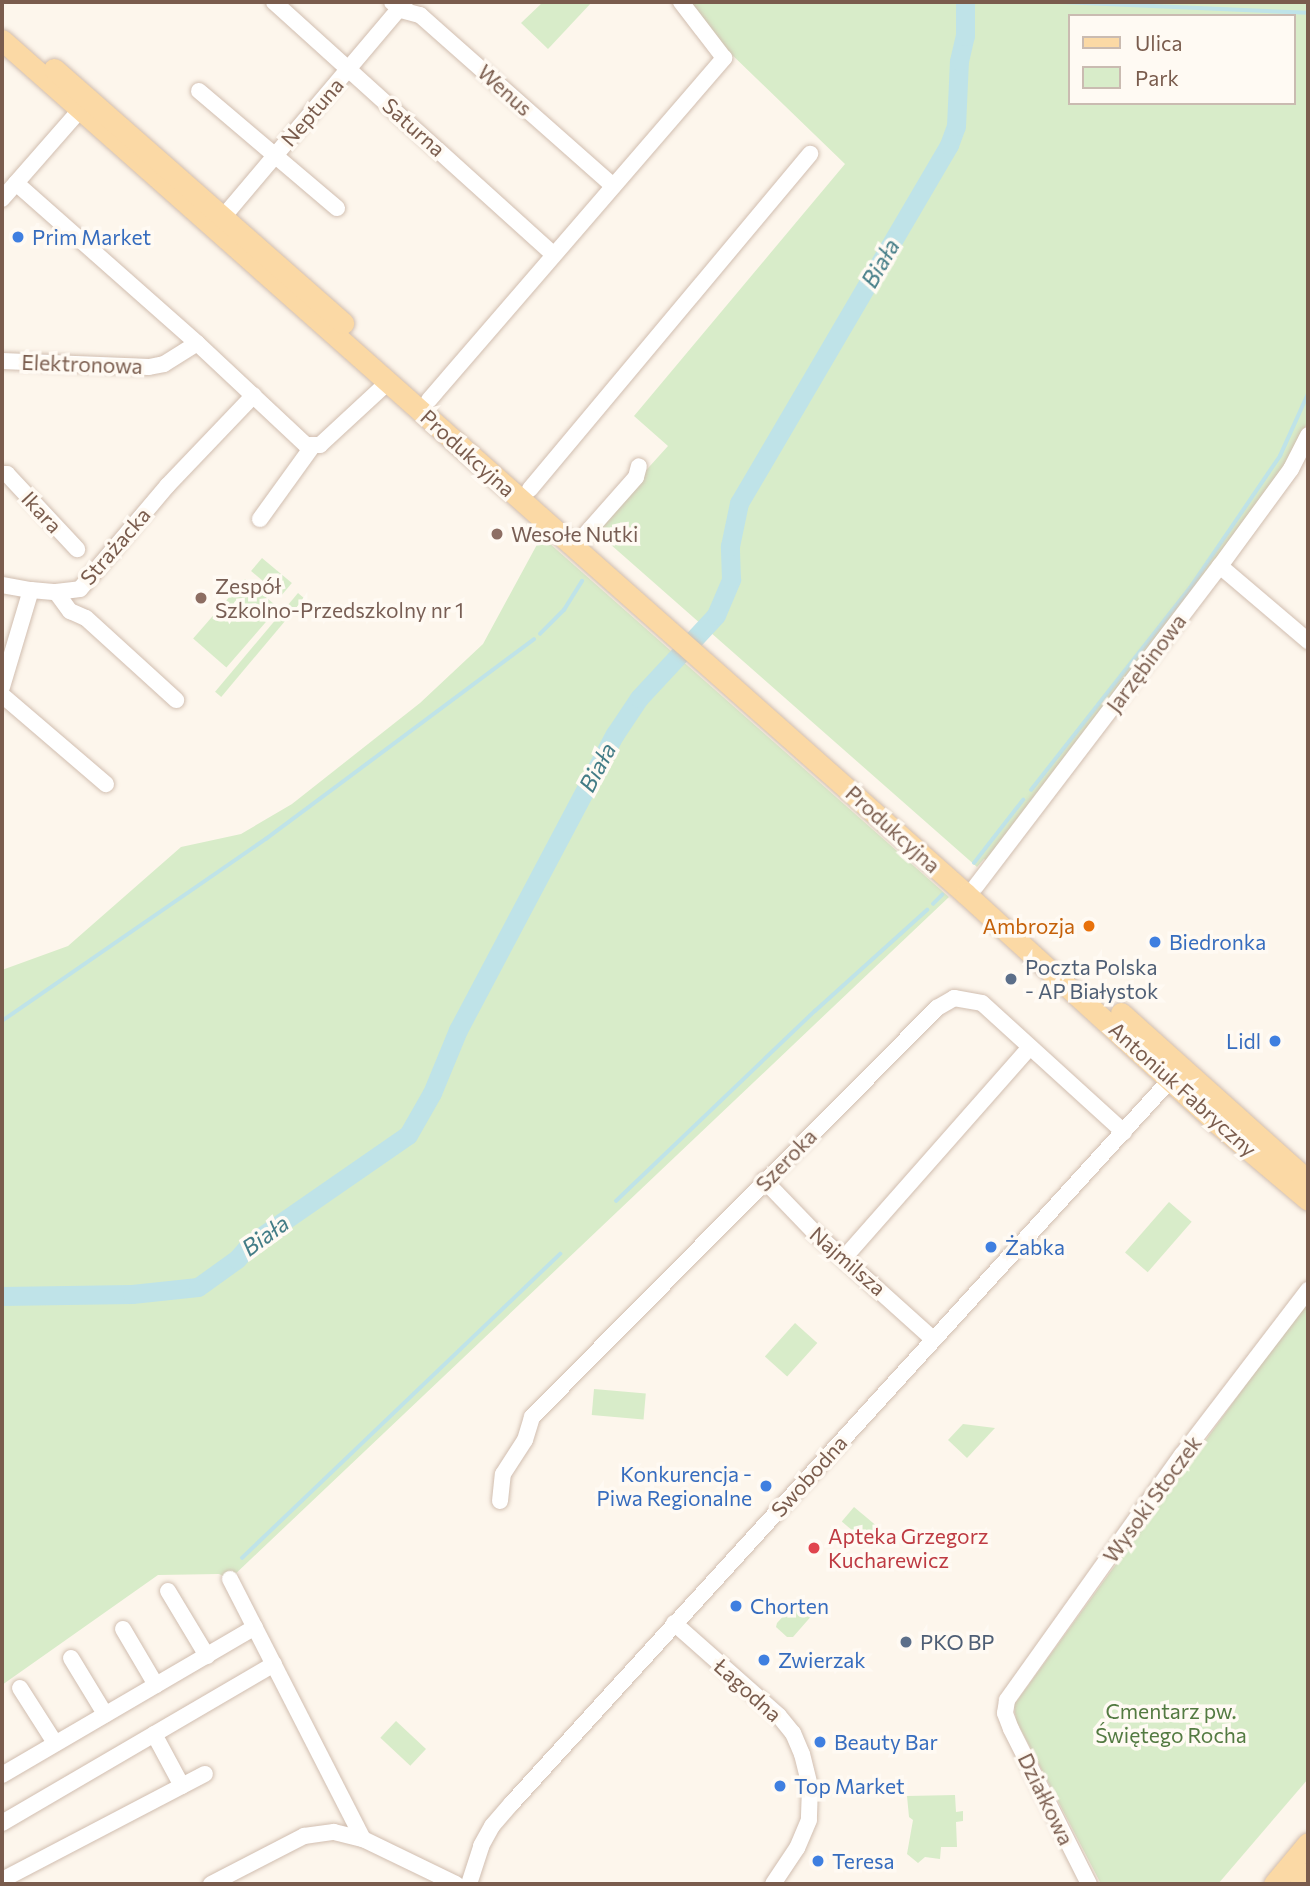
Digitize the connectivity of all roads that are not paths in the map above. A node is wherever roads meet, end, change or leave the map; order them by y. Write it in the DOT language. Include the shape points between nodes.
graph roads {
  1 [pos="274,2"];
  2 [pos="681,2"];
  3 [pos="399,4"];
  4 [pos="2,25"];
  5 [pos="2,40"];
  6 [pos="349,69"];
  7 [pos="199,91"];
  8 [pos="85,104"];
  9 [pos="810,154"];
  10 [pos="273,156"];
  11 [pos="16,183"];
  12 [pos="613,186"];
  13 [pos="2,199"];
  14 [pos="337,208"];
  15 [pos="219,222"];
  16 [pos="553,254"];
  17 [pos="197,343"];
  18 [pos="2,361"];
  19 [pos="388,382"];
  20 [pos="254,395"];
  21 [pos="429,400"];
  22 [pos="1307,439"];
  23 [pos="312,447"];
  24 [pos="639,466"];
  25 [pos="4,474"];
  26 [pos="530,489"];
  27 [pos="260,519"];
  28 [pos="583,537"];
  29 [pos="77,549"];
  30 [pos="1220,566"];
  31 [pos="2,585"];
  32 [pos="31,590"];
  33 [pos="55,592"];
  34 [pos="683,634"];
  35 [pos="1308,641"];
  36 [pos="2,687"];
  37 [pos="2,695"];
  38 [pos="176,699"];
  39 [pos="106,784"];
  40 [pos="971,890"];
  41 [pos="1030,1047"];
  42 [pos="1175,1073"];
  43 [pos="1124,1132"];
  44 [pos="764,1180"];
  45 [pos="1308,1181"];
  46 [pos="1308,1200"];
  47 [pos="844,1258"];
  48 [pos="1308,1290"];
  49 [pos="933,1339"];
  50 [pos="500,1501"];
  51 [pos="230,1579"];
  52 [pos="168,1591"];
  53 [pos="674,1623"];
  54 [pos="255,1627"];
  55 [pos="123,1629"];
  56 [pos="207,1656"];
  57 [pos="71,1658"];
  58 [pos="274,1664"];
  59 [pos="156,1685"];
  60 [pos="20,1688"];
  61 [pos="1005,1713"];
  62 [pos="105,1714"];
  63 [pos="154,1734"];
  64 [pos="55,1743"];
  65 [pos="3,1771"];
  66 [pos="205,1774"];
  67 [pos="182,1786"];
  68 [pos="2,1823"];
  69 [pos="363,1839"];
  70 [pos="1308,1843"];
  71 [pos="1308,1873"];
  72 [pos="2,1880"];
  73 [pos="211,1884"];
  74 [pos="456,1884"];
  75 [pos="469,1884"];
  76 [pos="773,1884"];
  77 [pos="1089,1884"];
  78 [pos="1274,1884"];
  79 [pos="1300,1884"];
  1 -- 6 [label="street, Saturna"];
  2 -- 12 [label="street" via="724,58"];
  3 -- 6 [label="street, Neptuna"];
  3 -- 12 [label="street, Wenus" via="420,15"];
  4 -- 8 [label="main road, Produkcyjna"];
  5 -- 8 [label="main road, Produkcyjna"];
  6 -- 10 [label="street, Neptuna"];
  6 -- 16 [label="street, Saturna"];
  7 -- 10 [label="street"];
  8 -- 11 [label="street"];
  8 -- 15 [label="main road, Produkcyjna"];
  9 -- 26 [label="street, Produkcyjna"];
  10 -- 14 [label="street"];
  10 -- 15 [label="street, Neptuna"];
  11 -- 13 [label="street"];
  11 -- 17 [label="street"];
  12 -- 16 [label="street"];
  15 -- 19 [label="main road, Produkcyjna"];
  15 -- 21 [label="main road, Produkcyjna"];
  16 -- 21 [label="street"];
  17 -- 18 [label="street, Elektronowa" via="164,364 149,367"];
  17 -- 20 [label="street"];
  19 -- 23 [label="street" via="329,438"];
  19 -- 34 [label="main road, Produkcyjna"];
  20 -- 23 [label="street"];
  20 -- 33 [label="street, Strażacka" via="169,483 80,589"];
  21 -- 26 [label="main road, Produkcyjna"];
  22 -- 30 [label="street, Jarzębinowa" via="1291,469"];
  23 -- 27 [label="street"];
  24 -- 28 [label="street" via="636,477"];
  25 -- 29 [label="street, Ikara"];
  26 -- 28 [label="main road, Produkcyjna"];
  28 -- 34 [label="main road, Produkcyjna"];
  30 -- 35 [label="street"];
  30 -- 40 [label="street, Jarzębinowa"];
  31 -- 32 [label="street, Strażacka"];
  32 -- 33 [label="street, Strażacka"];
  32 -- 36 [label="street"];
  33 -- 38 [label="street" via="70,611 86,618"];
  34 -- 40 [label="main road, Produkcyjna"];
  37 -- 39 [label="street"];
  40 -- 42 [label="main road, Antoniuk Fabryczny"];
  41 -- 43 [label="street, Szeroka"];
  41 -- 44 [label="street, Szeroka" via="982,1003 954,998 937,1008"];
  41 -- 47 [label="street"];
  42 -- 43 [label="street, Swobodna"];
  42 -- 45 [label="main road, Antoniuk Fabryczny"];
  42 -- 46 [label="main road, Antoniuk Fabryczny"];
  43 -- 49 [label="street, Swobodna"];
  44 -- 47 [label="street, Najmilsza"];
  44 -- 50 [label="street, Szeroka" via="531,1417 525,1440 503,1474"];
  47 -- 49 [label="street, Najmilsza"];
  48 -- 61 [label="street, Wysoki Stoczek" via="1012,1690"];
  49 -- 53 [label="street, Swobodna"];
  51 -- 54 [label="street"];
  52 -- 56 [label="street"];
  53 -- 75 [label="street, Swobodna" via="492,1826"];
  53 -- 76 [label="street, Łagodna" via="779,1716 799,1746 810,1787 809,1820"];
  54 -- 56 [label="street"];
  54 -- 58 [label="street"];
  55 -- 59 [label="street"];
  56 -- 59 [label="street"];
  57 -- 62 [label="street"];
  58 -- 63 [label="street"];
  58 -- 69 [label="street"];
  59 -- 62 [label="street"];
  60 -- 64 [label="street"];
  61 -- 77 [label="street, Działkowa"];
  62 -- 64 [label="street"];
  63 -- 67 [label="street"];
  63 -- 68 [label="street"];
  64 -- 65 [label="street"];
  66 -- 67 [label="street"];
  67 -- 72 [label="street"];
  69 -- 73 [label="street" via="334,1832 304,1836"];
  69 -- 74 [label="street"];
  70 -- 78 [label="main road"];
  71 -- 79 [label="main road"];
}
